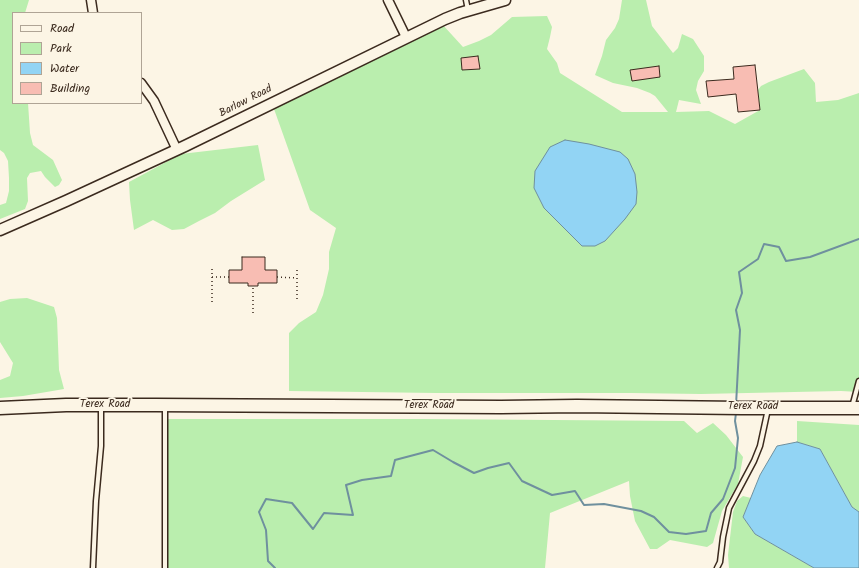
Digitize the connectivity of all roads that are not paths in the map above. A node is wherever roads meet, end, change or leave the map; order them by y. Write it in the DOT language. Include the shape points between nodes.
graph roads {
  1 [pos="91,0"];
  2 [pos="388,0"];
  3 [pos="505,0"];
  4 [pos="467,5"];
  5 [pos="93,12"];
  6 [pos="406,37"];
  7 [pos="142,84"];
  8 [pos="177,150"];
  9 [pos="0,230"];
  10 [pos="859,381"];
  11 [pos="101,405"];
  12 [pos="166,405"];
  13 [pos="768,407"];
  14 [pos="0,408"];
  15 [pos="856,408"];
  16 [pos="94,568"];
  17 [pos="165,568"];
  18 [pos="717,568"];
  1 -- 5 [label="street"];
  2 -- 6 [label="street"];
  3 -- 4 [label="street, Barlow Road"];
  4 -- 6 [label="street, Barlow Road" via="445,19"];
  6 -- 8 [label="street, Barlow Road"];
  7 -- 8 [label="street" via="154,101"];
  8 -- 9 [label="street, Barlow Road"];
  10 -- 15 [label="lane"];
  11 -- 12 [label="main road, Terex Road"];
  11 -- 14 [label="main road, Terex Road"];
  11 -- 16 [label="lane"];
  12 -- 13 [label="main road, Terex Road"];
  12 -- 17 [label="lane"];
  13 -- 15 [label="main road, Terex Road"];
  13 -- 18 [label="lane" via="760,446 729,508"];
}
